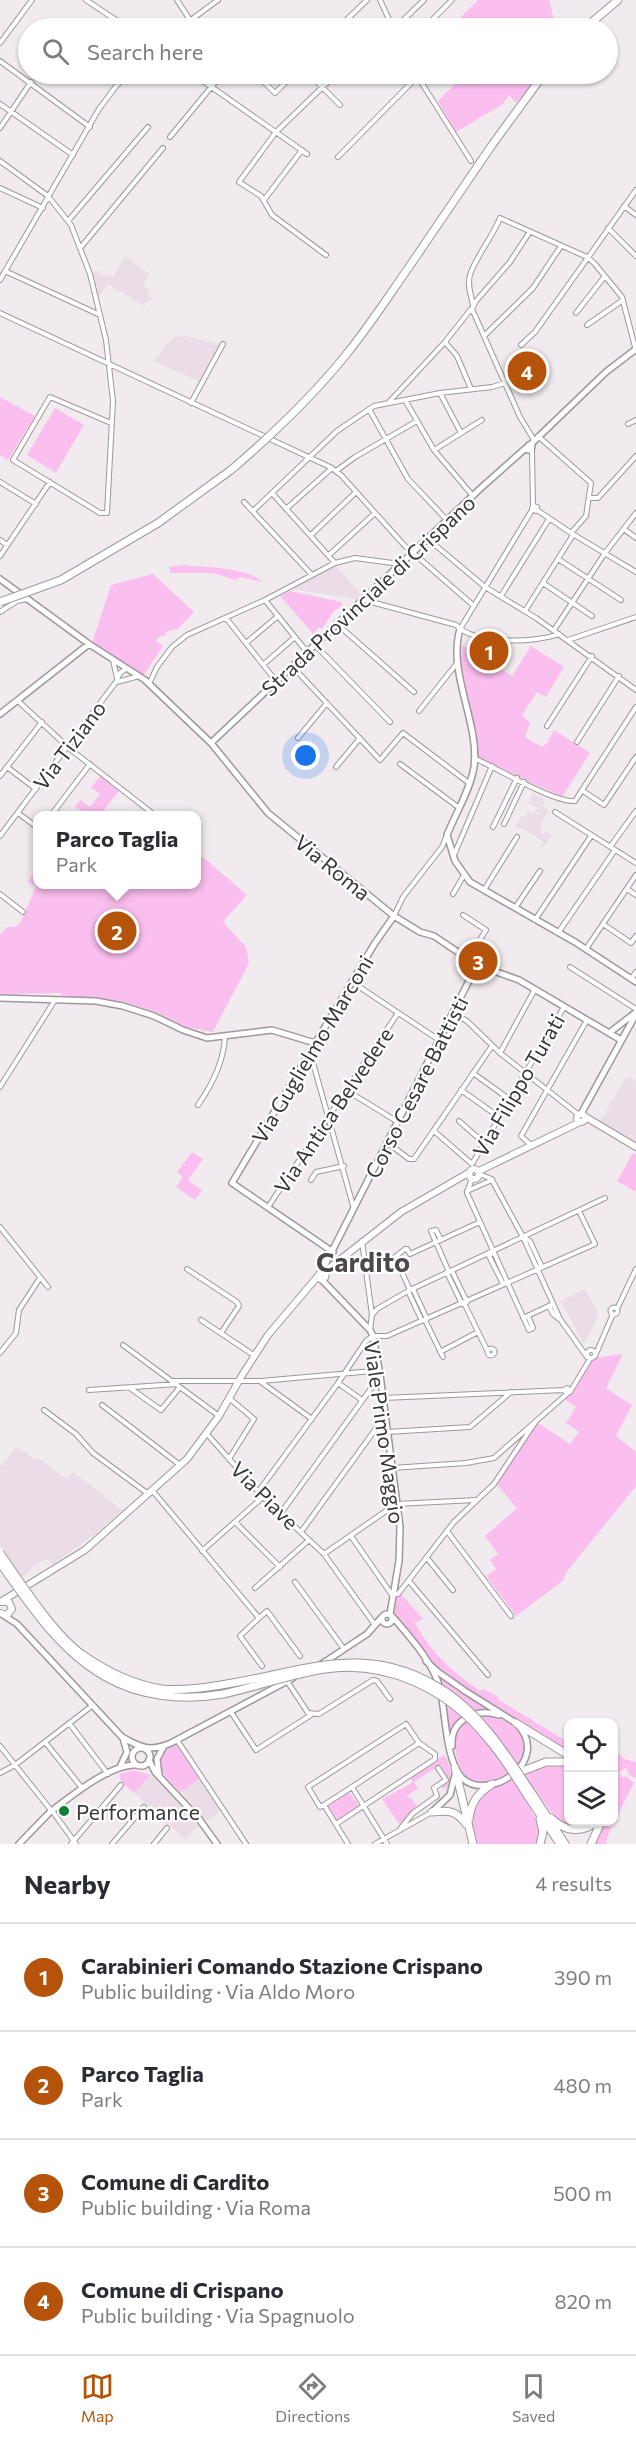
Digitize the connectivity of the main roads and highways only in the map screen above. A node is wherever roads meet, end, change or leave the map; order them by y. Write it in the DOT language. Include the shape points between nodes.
graph roads {
  1 [pos="618,0"];
  2 [pos="597,18"];
  3 [pos="536,84"];
  4 [pos="1,608"];
  5 [pos="636,1147"];
  6 [pos="0,1553"];
  7 [pos="0,1563"];
  8 [pos="17,1592"];
  9 [pos="1,1602"];
  10 [pos="12,1609"];
  11 [pos="1,1614"];
  12 [pos="516,1723"];
  13 [pos="564,1753"];
  14 [pos="564,1762"];
  15 [pos="455,1768"];
  16 [pos="515,1774"];
  17 [pos="492,1784"];
  18 [pos="529,1794"];
  19 [pos="540,1811"];
  20 [pos="432,1812"];
  21 [pos="590,1826"];
  22 [pos="599,1826"];
  23 [pos="468,1827"];
  24 [pos="473,1844"];
  25 [pos="540,1844"];
  26 [pos="560,1844"];
  27 [pos="566,1844"];
  28 [pos="591,1844"];
  1 -- 2 [label="highway"];
  3 -- 4 [label="highway, bridge" via="375,317 293,414 231,470 158,523 61,580"];
  5 -- 8 [label="main road" via="581,1119 401,1212 362,1240 268,1335 207,1434 180,1465 85,1550"];
  6 -- 18 [label="highway, bridge" via="63,1637 103,1668 163,1689 197,1689 332,1662 397,1669 447,1693 477,1720 493,1737"];
  7 -- 18 [label="highway, bridge" via="74,1654 105,1677 131,1688 192,1698 324,1669 386,1672 429,1688 458,1708 488,1739"];
  8 -- 9 [label="main road"];
  8 -- 10 [label="main road"];
  9 -- 10 [label="main road" via="9,1602"];
  10 -- 11 [label="main road"];
  12 -- 13 [label="highway"];
  14 -- 16 [label="highway" via="546,1762"];
  15 -- 23 [label="highway"];
  17 -- 23 [label="highway" via="473,1802"];
  18 -- 19 [label="highway"];
  19 -- 21 [label="highway" via="571,1829"];
  19 -- 25 [label="highway"];
  19 -- 26 [label="highway"];
  19 -- 27 [label="highway"];
  20 -- 23 [label="highway" via="451,1811"];
  22 -- 28 [label="highway"];
  23 -- 24 [label="highway"];
}
